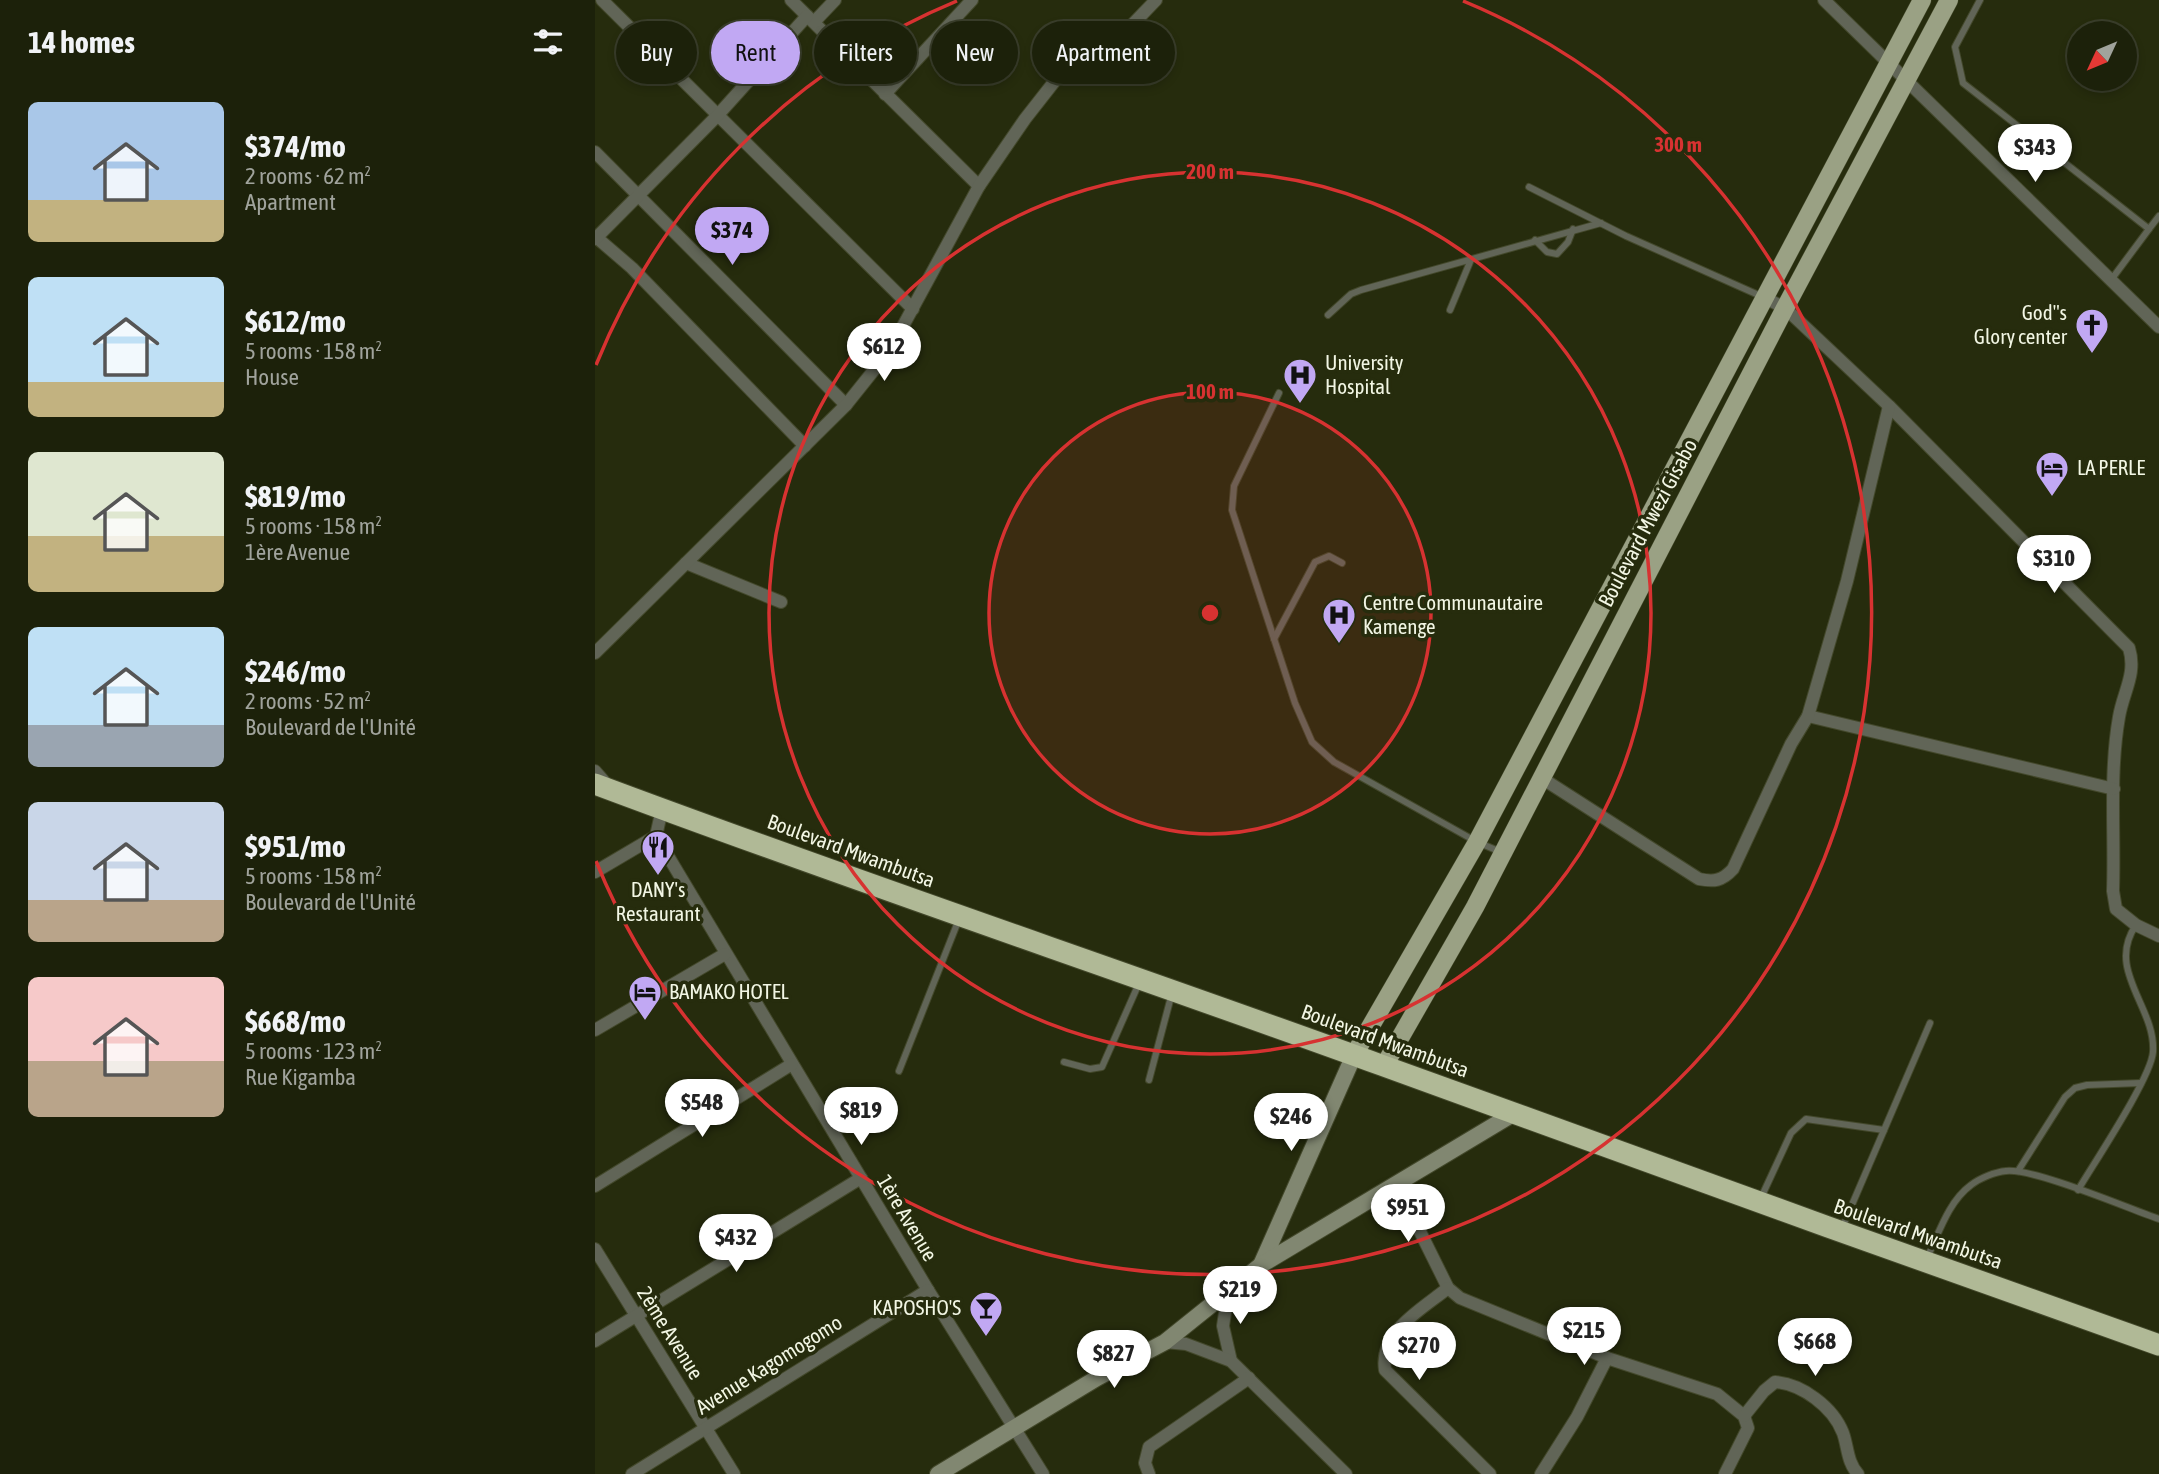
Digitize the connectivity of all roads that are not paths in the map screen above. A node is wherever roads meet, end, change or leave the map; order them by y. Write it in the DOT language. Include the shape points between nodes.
graph roads {
  1 [pos="602,0"];
  2 [pos="791,0"];
  3 [pos="835,0"];
  4 [pos="972,0"];
  5 [pos="1156,0"];
  6 [pos="1823,0"];
  7 [pos="1922,0"];
  8 [pos="1949,0"];
  9 [pos="1980,0"];
  10 [pos="811,19"];
  11 [pos="1890,63"];
  12 [pos="1907,79"];
  13 [pos="885,94"];
  14 [pos="717,116"];
  15 [pos="595,152"];
  16 [pos="979,187"];
  17 [pos="1529,187"];
  18 [pos="638,197"];
  19 [pos="2159,216"];
  20 [pos="1601,223"];
  21 [pos="1573,229"];
  22 [pos="2149,229"];
  23 [pos="596,238"];
  24 [pos="1535,240"];
  25 [pos="1470,262"];
  26 [pos="2109,282"];
  27 [pos="1763,297"];
  28 [pos="1784,308"];
  29 [pos="913,309"];
  30 [pos="1450,310"];
  31 [pos="1328,315"];
  32 [pos="2159,327"];
  33 [pos="1279,393"];
  34 [pos="846,405"];
  35 [pos="1889,406"];
  36 [pos="805,446"];
  37 [pos="1649,515"];
  38 [pos="1672,527"];
  39 [pos="687,563"];
  40 [pos="1342,563"];
  41 [pos="781,602"];
  42 [pos="1274,639"];
  43 [pos="595,653"];
  44 [pos="1808,716"];
  45 [pos="595,771"];
  46 [pos="1539,777"];
  47 [pos="603,787"];
  48 [pos="2114,789"];
  49 [pos="662,809"];
  50 [pos="656,836"];
  51 [pos="1477,842"];
  52 [pos="1503,853"];
  53 [pos="595,872"];
  54 [pos="960,917"];
  55 [pos="2136,925"];
  56 [pos="2159,936"];
  57 [pos="725,954"];
  58 [pos="1141,980"];
  59 [pos="1172,991"];
  60 [pos="1930,1023"];
  61 [pos="595,1030"];
  62 [pos="1354,1055"];
  63 [pos="1064,1062"];
  64 [pos="792,1063"];
  65 [pos="1384,1066"];
  66 [pos="899,1071"];
  67 [pos="1149,1080"];
  68 [pos="2141,1083"];
  69 [pos="1513,1114"];
  70 [pos="1884,1130"];
  71 [pos="2018,1171"];
  72 [pos="860,1178"];
  73 [pos="1397,1185"];
  74 [pos="595,1186"];
  75 [pos="2078,1190"];
  76 [pos="1758,1203"];
  77 [pos="2159,1219"];
  78 [pos="1840,1233"];
  79 [pos="595,1249"];
  80 [pos="1924,1262"];
  81 [pos="1261,1265"];
  82 [pos="1448,1288"];
  83 [pos="927,1290"];
  84 [pos="1228,1293"];
  85 [pos="636,1315"];
  86 [pos="595,1341"];
  87 [pos="1165,1342"];
  88 [pos="2159,1345"];
  89 [pos="1607,1358"];
  90 [pos="1231,1361"];
  91 [pos="1249,1378"];
  92 [pos="1744,1416"];
  93 [pos="706,1427"];
  94 [pos="1014,1430"];
  95 [pos="632,1474"];
  96 [pos="734,1474"];
  97 [pos="938,1474"];
  98 [pos="1043,1474"];
  99 [pos="1149,1474"];
  100 [pos="1346,1474"];
  101 [pos="1490,1474"];
  102 [pos="1541,1474"];
  103 [pos="1725,1474"];
  104 [pos="1858,1474"];
  1 -- 14 [label="street"];
  2 -- 10 [label="street"];
  3 -- 10 [label="street"];
  4 -- 13 [label="street"];
  5 -- 16 [label="street" via="1113,40 1095,46 1065,68"];
  6 -- 11 [label="street"];
  7 -- 11 [label="main road, Boulevard Mwezi Gisabo"];
  8 -- 12 [label="main road, Boulevard Mwezi Gisabo"];
  9 -- 22 [label="lane" via="1955,47 1963,83"];
  10 -- 13 [label="street"];
  10 -- 14 [label="street"];
  11 -- 12 [label="street"];
  11 -- 27 [label="main road, Boulevard Mwezi Gisabo"];
  12 -- 26 [label="street"];
  12 -- 28 [label="main road, Boulevard Mwezi Gisabo"];
  13 -- 16 [label="street"];
  14 -- 18 [label="street"];
  14 -- 29 [label="street"];
  15 -- 18 [label="street"];
  16 -- 29 [label="street"];
  17 -- 20 [label="lane"];
  18 -- 23 [label="street"];
  18 -- 34 [label="street"];
  19 -- 22 [label="lane"];
  20 -- 21 [label="lane"];
  20 -- 27 [label="lane"];
  21 -- 24 [label="lane"];
  21 -- 24 [label="lane" via="1557,254 1547,252"];
  22 -- 26 [label="lane"];
  23 -- 36 [label="street" via="632,268"];
  24 -- 25 [label="lane"];
  25 -- 30 [label="lane"];
  25 -- 31 [label="lane" via="1350,294"];
  26 -- 32 [label="street"];
  27 -- 28 [label="street"];
  27 -- 37 [label="main road, Boulevard Mwezi Gisabo"];
  28 -- 35 [label="street"];
  28 -- 38 [label="main road, Boulevard Mwezi Gisabo"];
  29 -- 34 [label="street" via="890,349"];
  33 -- 42 [label="lane" via="1232,498"];
  34 -- 36 [label="street"];
  35 -- 44 [label="street" via="1847,581"];
  35 -- 48 [label="street" via="2129,648 2133,662 2119,715"];
  36 -- 39 [label="street"];
  37 -- 38 [label="main road"];
  37 -- 51 [label="main road, Boulevard Mwezi Gisabo"];
  38 -- 46 [label="main road, Boulevard Mwezi Gisabo"];
  39 -- 41 [label="street"];
  39 -- 43 [label="street"];
  40 -- 42 [label="lane" via="1329,556 1315,562"];
  42 -- 51 [label="lane" via="1305,731 1321,752"];
  44 -- 46 [label="street" via="1733,869 1724,879 1712,882 1699,879"];
  44 -- 48 [label="street"];
  45 -- 47 [label="street"];
  46 -- 52 [label="main road, Boulevard Mwezi Gisabo"];
  47 -- 49 [label="highway, Boulevard Mwambutsa"];
  48 -- 55 [label="street" via="2113,891 2116,909"];
  49 -- 50 [label="street"];
  49 -- 54 [label="highway, Boulevard Mwambutsa"];
  50 -- 53 [label="street"];
  50 -- 57 [label="street, 1ère Avenue"];
  51 -- 52 [label="lane"];
  51 -- 62 [label="main road, Boulevard Mwezi Gisabo"];
  52 -- 65 [label="main road, Boulevard Mwezi Gisabo"];
  54 -- 58 [label="highway, Boulevard Mwambutsa"];
  54 -- 66 [label="lane"];
  55 -- 56 [label="street"];
  55 -- 68 [label="lane" via="2126,947 2125,964 2153,1037 2153,1055"];
  57 -- 61 [label="street"];
  57 -- 64 [label="street, 1ère Avenue"];
  58 -- 59 [label="highway, Boulevard Mwambutsa"];
  58 -- 63 [label="lane" via="1102,1067 1090,1069"];
  59 -- 62 [label="highway, Boulevard Mwambutsa"];
  59 -- 67 [label="lane"];
  60 -- 70 [label="lane"];
  62 -- 65 [label="highway, Boulevard Mwambutsa"];
  62 -- 81 [label="street"];
  64 -- 72 [label="street, 1ère Avenue"];
  64 -- 74 [label="street"];
  65 -- 69 [label="highway, Boulevard Mwambutsa"];
  68 -- 71 [label="lane" via="2075,1088"];
  68 -- 75 [label="lane"];
  69 -- 73 [label="street"];
  69 -- 76 [label="highway, Boulevard Mwambutsa"];
  70 -- 76 [label="lane" via="1806,1119 1791,1133"];
  70 -- 78 [label="lane"];
  71 -- 75 [label="lane"];
  71 -- 80 [label="lane" via="1992,1174 1971,1185 1953,1204"];
  72 -- 83 [label="street, 1ère Avenue"];
  72 -- 85 [label="street"];
  73 -- 81 [label="street"];
  73 -- 82 [label="street"];
  75 -- 77 [label="lane"];
  76 -- 78 [label="highway, Boulevard Mwambutsa"];
  78 -- 80 [label="highway, Boulevard Mwambutsa"];
  79 -- 85 [label="street, 2ème Avenue"];
  80 -- 88 [label="highway, Boulevard Mwambutsa"];
  81 -- 84 [label="street"];
  82 -- 89 [label="street" via="1472,1303"];
  82 -- 101 [label="street" via="1398,1328 1383,1358 1385,1370"];
  83 -- 93 [label="street, Avenue Kagomogomo"];
  83 -- 94 [label="street, 1ère Avenue"];
  84 -- 87 [label="street"];
  84 -- 90 [label="street" via="1223,1326"];
  85 -- 86 [label="street"];
  85 -- 93 [label="street, 2ème Avenue"];
  87 -- 90 [label="street" via="1186,1344"];
  87 -- 94 [label="street"];
  89 -- 92 [label="street" via="1717,1394"];
  89 -- 102 [label="street"];
  90 -- 91 [label="street"];
  91 -- 99 [label="street" via="1149,1447 1145,1463"];
  91 -- 100 [label="street"];
  92 -- 103 [label="street" via="1748,1428"];
  92 -- 104 [label="street" via="1775,1382 1792,1383 1838,1422"];
  93 -- 95 [label="street, Avenue Kagomogomo"];
  93 -- 96 [label="street, 2ème Avenue"];
  94 -- 97 [label="street"];
  94 -- 98 [label="street, 1ère Avenue"];
}
